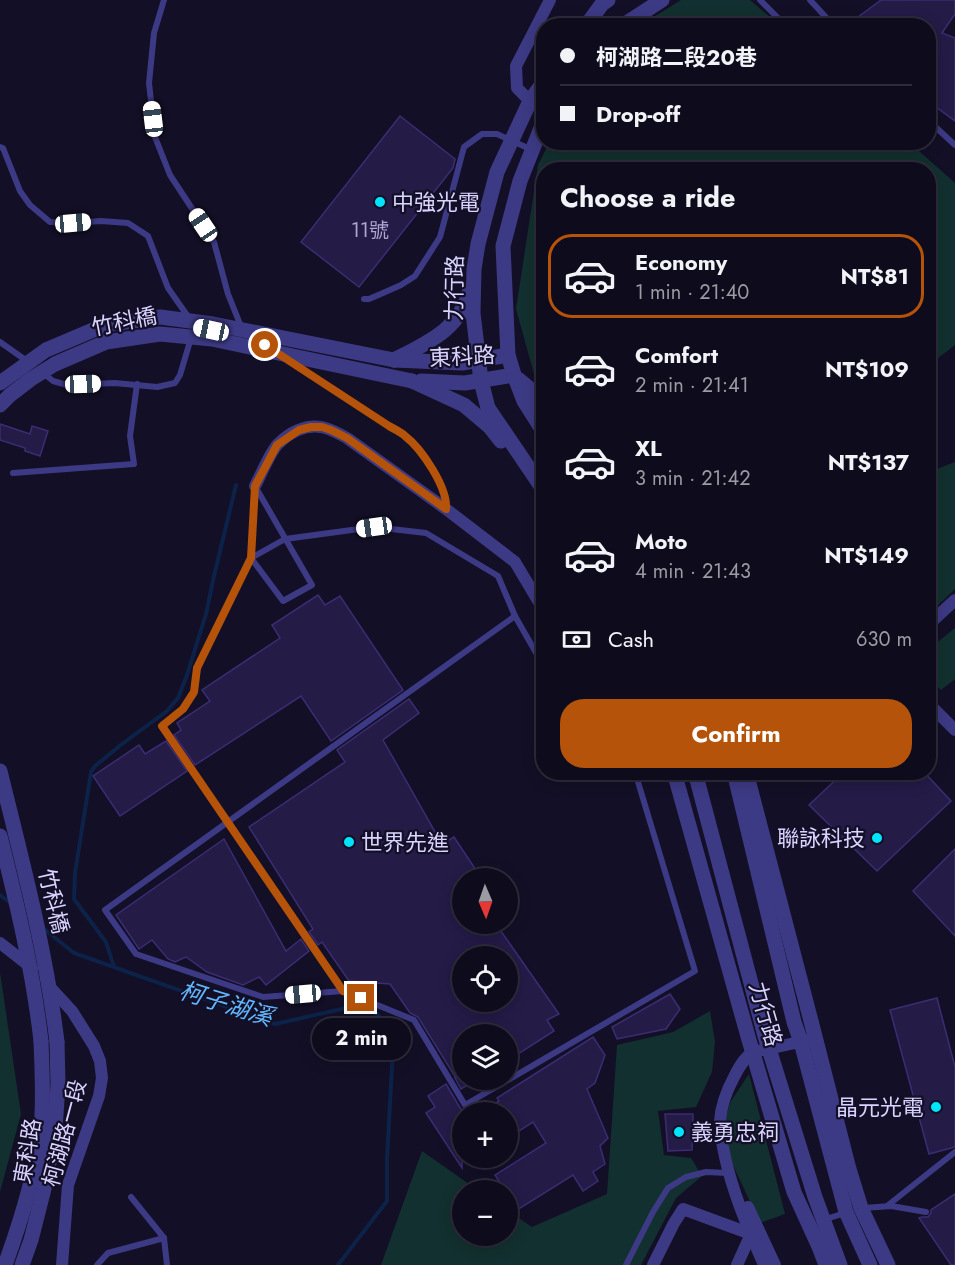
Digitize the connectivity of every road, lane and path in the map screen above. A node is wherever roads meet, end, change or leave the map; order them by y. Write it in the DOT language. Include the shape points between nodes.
graph roads {
  1 [pos="164,0"];
  2 [pos="550,0"];
  3 [pos="608,0"];
  4 [pos="662,0"];
  5 [pos="760,0"];
  6 [pos="810,0"];
  7 [pos="541,18"];
  8 [pos="592,18"];
  9 [pos="634,18"];
  10 [pos="778,18"];
  11 [pos="827,18"];
  12 [pos="536,27"];
  13 [pos="536,105"];
  14 [pos="936,127"];
  15 [pos="536,140"];
  16 [pos="512,141"];
  17 [pos="955,145"];
  18 [pos="0,147"];
  19 [pos="532,150"];
  20 [pos="474,268"];
  21 [pos="364,299"];
  22 [pos="194,326"];
  23 [pos="245,338"];
  24 [pos="0,342"];
  25 [pos="508,355"];
  26 [pos="394,360"];
  27 [pos="478,360"];
  28 [pos="32,364"];
  29 [pos="39,370"];
  30 [pos="514,375"];
  31 [pos="412,381"];
  32 [pos="481,381"];
  33 [pos="0,383"];
  34 [pos="137,384"];
  35 [pos="536,398"];
  36 [pos="0,405"];
  37 [pos="536,420"];
  38 [pos="13,474"];
  39 [pos="536,479"];
  40 [pos="536,481"];
  41 [pos="255,486"];
  42 [pos="446,509"];
  43 [pos="285,538"];
  44 [pos="251,558"];
  45 [pos="536,597"];
  46 [pos="955,600"];
  47 [pos="515,616"];
  48 [pos="936,618"];
  49 [pos="536,653"];
  50 [pos="936,711"];
  51 [pos="955,730"];
  52 [pos="0,771"];
  53 [pos="637,780"];
  54 [pos="676,780"];
  55 [pos="697,780"];
  56 [pos="736,780"];
  57 [pos="748,780"];
  58 [pos="228,822"];
  59 [pos="0,836"];
  60 [pos="0,943"];
  61 [pos="343,991"];
  62 [pos="808,1040"];
  63 [pos="49,1041"];
  64 [pos="769,1048"];
  65 [pos="753,1052"];
  66 [pos="955,1152"];
  67 [pos="729,1173"];
  68 [pos="131,1197"];
  69 [pos="887,1207"];
  70 [pos="854,1210"];
  71 [pos="926,1212"];
  72 [pos="816,1222"];
  73 [pos="751,1234"];
  74 [pos="164,1238"];
  75 [pos="5,1265"];
  76 [pos="22,1265"];
  77 [pos="62,1265"];
  78 [pos="97,1265"];
  79 [pos="167,1265"];
  80 [pos="626,1265"];
  81 [pos="653,1265"];
  82 [pos="737,1265"];
  83 [pos="764,1265"];
  84 [pos="775,1265"];
  85 [pos="826,1265"];
  86 [pos="840,1265"];
  87 [pos="870,1265"];
  88 [pos="888,1265"];
  1 -- 23 [label="lane" via="154,33 149,83 155,137 170,175 214,242"];
  2 -- 7 [label="street"];
  3 -- 8 [label="street"];
  4 -- 9 [label="street"];
  5 -- 10 [label="lane"];
  6 -- 11 [label="lane"];
  12 -- 13 [label="street" via="516,66 517,88"];
  13 -- 16 [label="street, 力行路"];
  14 -- 17 [label="lane"];
  15 -- 19 [label="street"];
  16 -- 19 [label="lane"];
  16 -- 20 [label="street, 力行路" via="497,172"];
  16 -- 21 [label="lane" via="497,134 482,134 465,147 440,237 415,276"];
  18 -- 22 [label="lane" via="20,191 50,222 128,223 148,236 168,288"];
  19 -- 25 [label="street" via="503,246"];
  20 -- 26 [label="street" via="469,294 450,327"];
  20 -- 27 [label="street, 力行路"];
  22 -- 23 [label="lane"];
  22 -- 34 [label="lane" via="176,383 157,387"];
  23 -- 42 [label="lane" via="265,345 404,435 419,449 440,482"];
  24 -- 28 [label="lane"];
  25 -- 27 [label="street, 東科路"];
  25 -- 30 [label="street"];
  26 -- 27 [label="street, 東科路"];
  26 -- 33 [label="street, 竹科橋, bridge" via="160,317 105,325 46,350"];
  27 -- 32 [label="street, 力行路"];
  29 -- 34 [label="lane" via="53,381 67,385"];
  30 -- 32 [label="street, 東科路"];
  30 -- 35 [label="street"];
  30 -- 37 [label="street"];
  31 -- 32 [label="street, 東科路"];
  31 -- 36 [label="street, 竹科橋, bridge" via="212,339 160,334 106,342 55,364"];
  31 -- 40 [label="street" via="464,405 490,428"];
  32 -- 39 [label="street, 力行路" via="488,408"];
  34 -- 38 [label="lane" via="130,436 134,464"];
  41 -- 42 [label="street" via="277,445 299,430 322,427 347,438"];
  41 -- 43 [label="lane"];
  41 -- 44 [label="lane"];
  42 -- 45 [label="street" via="515,562"];
  43 -- 44 [label="lane"];
  43 -- 44 [label="lane" via="312,585 283,601"];
  43 -- 47 [label="lane" via="374,527 426,533 498,576"];
  44 -- 58 [label="lane" via="197,668 194,692 183,709 162,726"];
  46 -- 48 [label="street"];
  47 -- 49 [label="lane"];
  47 -- 58 [label="lane"];
  50 -- 51 [label="street"];
  52 -- 63 [label="street, 竹科橋, bridge" via="46,969"];
  53 -- 61 [label="lane" via="694,971 465,1105 414,1020"];
  54 -- 65 [label="street, 力行路"];
  55 -- 64 [label="street, 力行路"];
  56 -- 62 [label="street, 力行路" via="794,1022"];
  57 -- 62 [label="street, 力行路" via="812,1021"];
  58 -- 61 [label="lane"];
  58 -- 61 [label="lane" via="105,910 136,954 200,976 263,997"];
  59 -- 63 [label="street, 竹科橋, bridge"];
  60 -- 77 [label="street, 柯湖路一段" via="33,970 72,1011 100,1061 99,1096 68,1185"];
  62 -- 64 [label="street"];
  62 -- 70 [label="street, 力行路"];
  63 -- 75 [label="street, 東科路" via="41,1129 19,1227"];
  63 -- 76 [label="street, 東科路" via="58,1084 56,1131"];
  64 -- 65 [label="street"];
  64 -- 72 [label="street, 力行路"];
  65 -- 67 [label="street" via="741,1064 723,1103 720,1122"];
  65 -- 72 [label="street, 力行路" via="794,1192"];
  66 -- 69 [label="lane"];
  67 -- 73 [label="street"];
  67 -- 80 [label="lane" via="706,1172 686,1177 668,1188"];
  67 -- 84 [label="street" via="737,1181"];
  68 -- 74 [label="lane"];
  69 -- 70 [label="lane"];
  69 -- 71 [label="lane"];
  70 -- 72 [label="lane"];
  70 -- 87 [label="street, 力行路"];
  70 -- 88 [label="street, 力行路"];
  72 -- 85 [label="street, 力行路"];
  72 -- 86 [label="street, 力行路"];
  73 -- 81 [label="street" via="683,1209"];
  73 -- 82 [label="street"];
  73 -- 83 [label="street"];
  74 -- 78 [label="lane" via="108,1253"];
  74 -- 79 [label="lane"];
}
